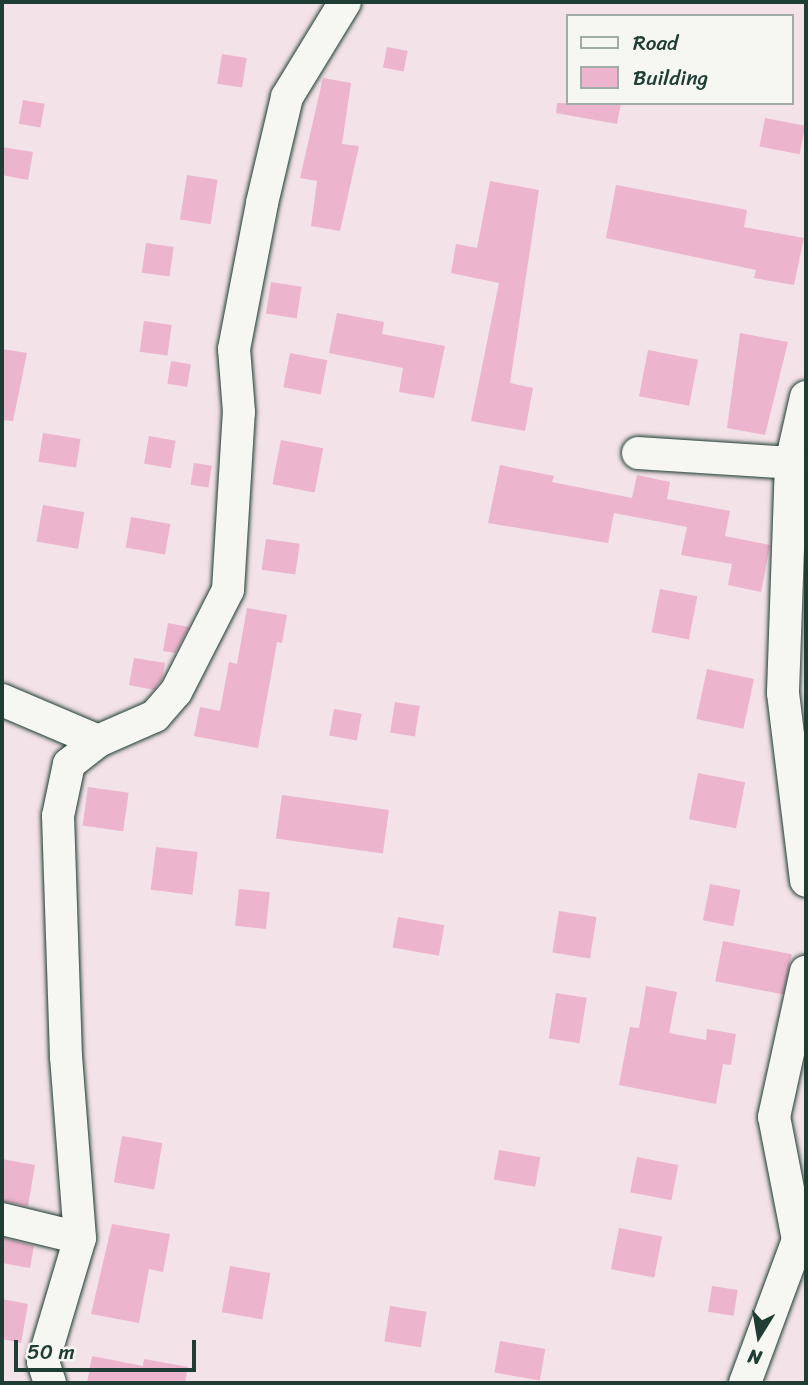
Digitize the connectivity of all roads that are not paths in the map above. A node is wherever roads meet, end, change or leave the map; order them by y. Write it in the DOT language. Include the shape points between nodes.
graph roads {
  1 [pos="345,2"];
  2 [pos="806,397"];
  3 [pos="638,453"];
  4 [pos="791,463"];
  5 [pos="2,700"];
  6 [pos="98,741"];
  7 [pos="806,881"];
  8 [pos="806,971"];
  9 [pos="2,1219"];
  10 [pos="80,1238"];
  11 [pos="802,1242"];
  12 [pos="50,1383"];
  13 [pos="745,1383"];
  1 -- 6 [label="street" via="287,97 262,203 234,349 239,412 228,590 176,692 155,716"];
  2 -- 4 [label="street"];
  3 -- 4 [label="street"];
  4 -- 7 [label="street" via="783,693"];
  5 -- 6 [label="street"];
  6 -- 10 [label="street" via="69,764 58,816 66,1057"];
  8 -- 11 [label="street" via="774,1117"];
  9 -- 10 [label="street"];
  10 -- 12 [label="street" via="43,1362"];
  11 -- 13 [label="street"];
}
